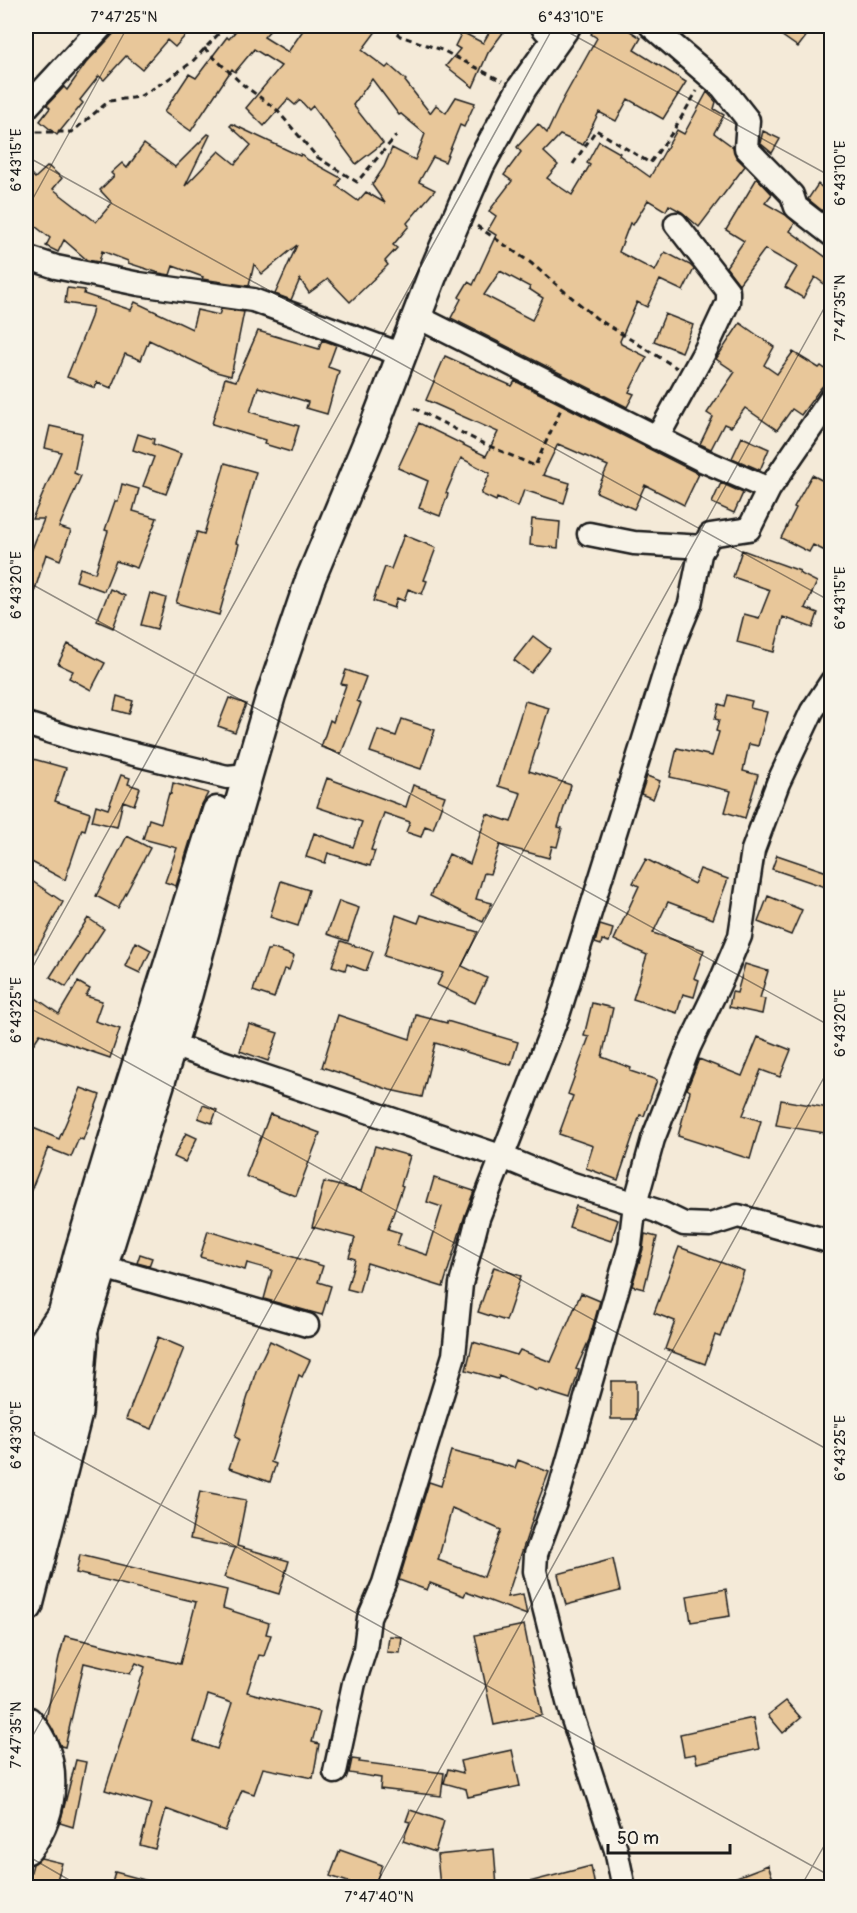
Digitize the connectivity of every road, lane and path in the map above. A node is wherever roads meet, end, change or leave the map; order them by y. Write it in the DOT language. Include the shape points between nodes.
graph roads {
  1 [pos="102,26"];
  2 [pos="226,26"];
  3 [pos="389,26"];
  4 [pos="651,26"];
  5 [pos="550,27"];
  6 [pos="204,48"];
  7 [pos="707,74"];
  8 [pos="512,86"];
  9 [pos="26,108"];
  10 [pos="26,132"];
  11 [pos="396,136"];
  12 [pos="573,164"];
  13 [pos="460,211"];
  14 [pos="676,224"];
  15 [pos="831,235"];
  16 [pos="26,257"];
  17 [pos="416,316"];
  18 [pos="389,350"];
  19 [pos="691,376"];
  20 [pos="568,394"];
  21 [pos="831,397"];
  22 [pos="414,408"];
  23 [pos="657,438"];
  24 [pos="769,489"];
  25 [pos="590,534"];
  26 [pos="704,547"];
  27 [pos="831,681"];
  28 [pos="26,724"];
  29 [pos="238,776"];
  30 [pos="172,1045"];
  31 [pos="503,1157"];
  32 [pos="635,1204"];
  33 [pos="831,1242"];
  34 [pos="104,1267"];
  35 [pos="307,1325"];
  36 [pos="71,1329"];
  37 [pos="26,1380"];
  38 [pos="26,1446"];
  39 [pos="26,1517"];
  40 [pos="26,1605"];
  41 [pos="26,1723"];
  42 [pos="335,1772"];
  43 [pos="26,1847"];
  44 [pos="624,1887"];
  1 -- 9 [label="street"];
  2 -- 6 [label="path"];
  3 -- 8 [label="path" via="400,36 442,50"];
  4 -- 7 [label="street"];
  5 -- 8 [label="main road"];
  5 -- 13 [label="main road"];
  6 -- 10 [label="path" via="168,80 139,97 109,101 72,132"];
  6 -- 11 [label="path" via="276,109 317,157 357,182"];
  7 -- 12 [label="path" via="650,163 596,130"];
  7 -- 15 [label="street" via="748,120 746,148 792,195 796,207"];
  8 -- 18 [label="main road" via="470,168"];
  13 -- 17 [label="main road"];
  13 -- 19 [label="path" via="531,263 596,318"];
  14 -- 19 [label="street" via="728,291 728,302"];
  16 -- 18 [label="street" via="139,284 253,300"];
  17 -- 20 [label="street"];
  17 -- 29 [label="main road" via="310,580 271,695"];
  18 -- 29 [label="main road" via="364,429 300,580"];
  19 -- 23 [label="street"];
  20 -- 22 [label="path" via="535,466"];
  20 -- 23 [label="street"];
  21 -- 24 [label="street"];
  23 -- 24 [label="street"];
  24 -- 26 [label="street" via="749,530 710,535"];
  25 -- 26 [label="street" via="634,543"];
  26 -- 31 [label="street" via="690,604 675,640 559,1012"];
  27 -- 32 [label="street" via="812,711 778,783 753,850 740,936 670,1091"];
  28 -- 29 [label="street" via="74,739"];
  29 -- 30 [label="main road"];
  29 -- 36 [label="main road" via="207,845 114,1137"];
  30 -- 31 [label="street"];
  30 -- 34 [label="main road"];
  31 -- 32 [label="street"];
  31 -- 42 [label="street" via="478,1218 461,1284 454,1356 384,1583 369,1618"];
  32 -- 33 [label="street" via="684,1224 710,1225 738,1216"];
  32 -- 44 [label="street" via="626,1256 560,1489 536,1554 535,1571 570,1710 616,1850"];
  34 -- 35 [label="street"];
  34 -- 36 [label="main road"];
  36 -- 37 [label="highway" via="37,1356"];
  36 -- 38 [label="main road"];
  36 -- 39 [label="main road" via="56,1411"];
  36 -- 40 [label="highway" via="75,1413"];
  41 -- 43 [label="highway" via="44,1757 48,1791 40,1824"];
}
